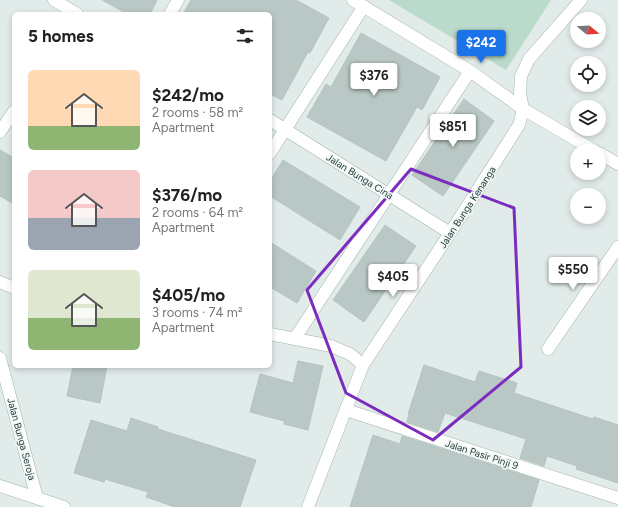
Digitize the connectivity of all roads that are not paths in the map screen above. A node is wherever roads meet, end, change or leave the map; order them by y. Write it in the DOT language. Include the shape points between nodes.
graph roads {
  1 [pos="54,0"];
  2 [pos="178,0"];
  3 [pos="581,0"];
  4 [pos="358,3"];
  5 [pos="74,12"];
  6 [pos="171,12"];
  7 [pos="470,71"];
  8 [pos="524,109"];
  9 [pos="12,114"];
  10 [pos="272,121"];
  11 [pos="285,129"];
  12 [pos="0,132"];
  13 [pos="583,144"];
  14 [pos="272,150"];
  15 [pos="606,157"];
  16 [pos="618,164"];
  17 [pos="390,195"];
  18 [pos="450,233"];
  19 [pos="618,247"];
  20 [pos="0,282"];
  21 [pos="12,287"];
  22 [pos="272,334"];
  23 [pos="295,338"];
  24 [pos="548,349"];
  25 [pos="0,358"];
  26 [pos="363,365"];
  27 [pos="346,410"];
  28 [pos="0,486"];
  29 [pos="37,498"];
  30 [pos="618,498"];
  31 [pos="64,507"];
  32 [pos="308,507"];
  1 -- 5 [label="street"];
  2 -- 6 [label="street"];
  3 -- 8 [label="street" via="529,59 521,76 520,93"];
  4 -- 7 [label="street"];
  4 -- 11 [label="street"];
  7 -- 8 [label="street"];
  7 -- 17 [label="street"];
  8 -- 13 [label="street"];
  8 -- 18 [label="street, Jalan Bunga Kenanga" via="519,125"];
  9 -- 12 [label="street"];
  10 -- 11 [label="street, Jalan Bunga Cina"];
  11 -- 14 [label="street"];
  11 -- 17 [label="street, Jalan Bunga Cina"];
  15 -- 16 [label="street"];
  17 -- 18 [label="street, Jalan Bunga Cina"];
  17 -- 23 [label="street"];
  18 -- 26 [label="street, Jalan Bunga Kenanga"];
  19 -- 24 [label="street"];
  20 -- 21 [label="street"];
  22 -- 23 [label="street"];
  23 -- 26 [label="street" via="331,346 350,354"];
  25 -- 29 [label="street, Jalan Bunga Seroja"];
  26 -- 27 [label="street, Jalan Bunga Kenanga"];
  27 -- 30 [label="street, Jalan Pasir Pinji 9"];
  27 -- 32 [label="street, Jalan Bunga Kenanga"];
  28 -- 29 [label="street"];
  29 -- 31 [label="street"];
}
